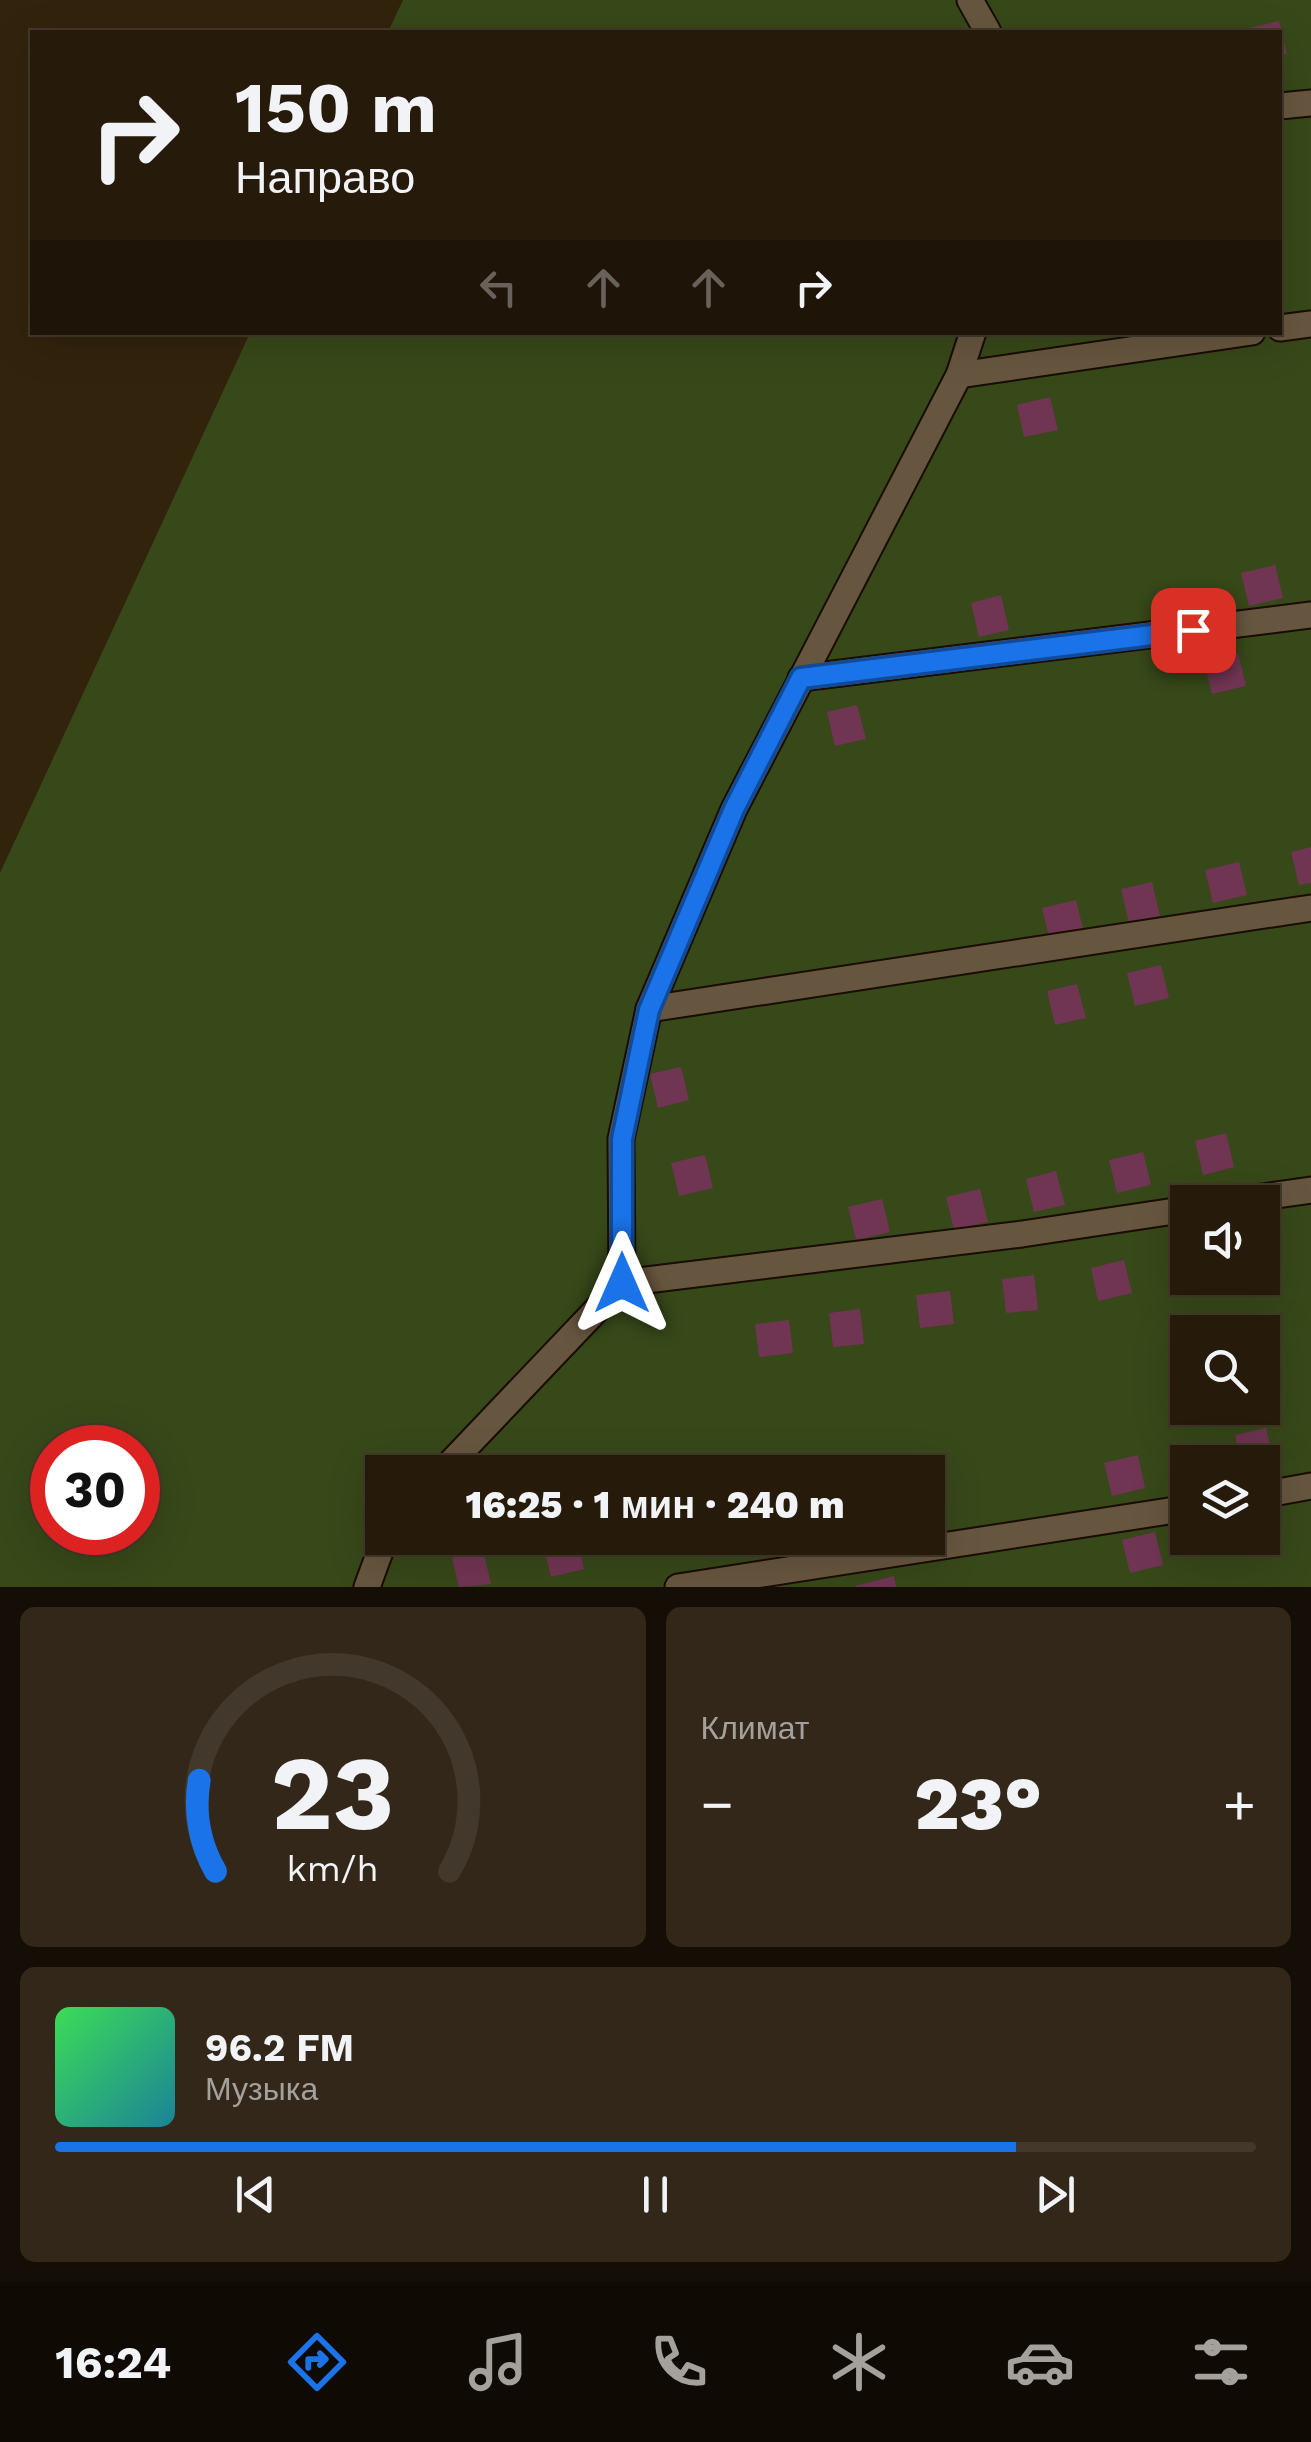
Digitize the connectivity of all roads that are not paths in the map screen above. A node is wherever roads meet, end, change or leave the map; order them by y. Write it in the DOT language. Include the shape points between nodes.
graph roads {
  1 [pos="970,0"];
  2 [pos="987,30"];
  3 [pos="1311,104"];
  4 [pos="1282,106"];
  5 [pos="1311,324"];
  6 [pos="1282,328"];
  7 [pos="972,335"];
  8 [pos="1232,335"];
  9 [pos="959,375"];
  10 [pos="1311,616"];
  11 [pos="801,678"];
  12 [pos="1311,908"];
  13 [pos="649,1010"];
  14 [pos="1311,1190"];
  15 [pos="1280,1194"];
  16 [pos="1170,1211"];
  17 [pos="622,1283"];
  18 [pos="458,1455"];
  19 [pos="1311,1486"];
  20 [pos="1280,1491"];
  21 [pos="1170,1511"];
  22 [pos="379,1555"];
  23 [pos="368,1587"];
  24 [pos="678,1587"];
  1 -- 2 [label="street"];
  3 -- 4 [label="street"];
  5 -- 6 [label="street"];
  7 -- 9 [label="street"];
  8 -- 9 [label="street"];
  9 -- 11 [label="street"];
  10 -- 11 [label="street"];
  11 -- 13 [label="street" via="734,809"];
  12 -- 13 [label="street"];
  13 -- 17 [label="street" via="622,1139"];
  14 -- 15 [label="street"];
  16 -- 17 [label="street"];
  17 -- 18 [label="street"];
  19 -- 20 [label="street"];
  21 -- 24 [label="street"];
  22 -- 23 [label="street"];
}
